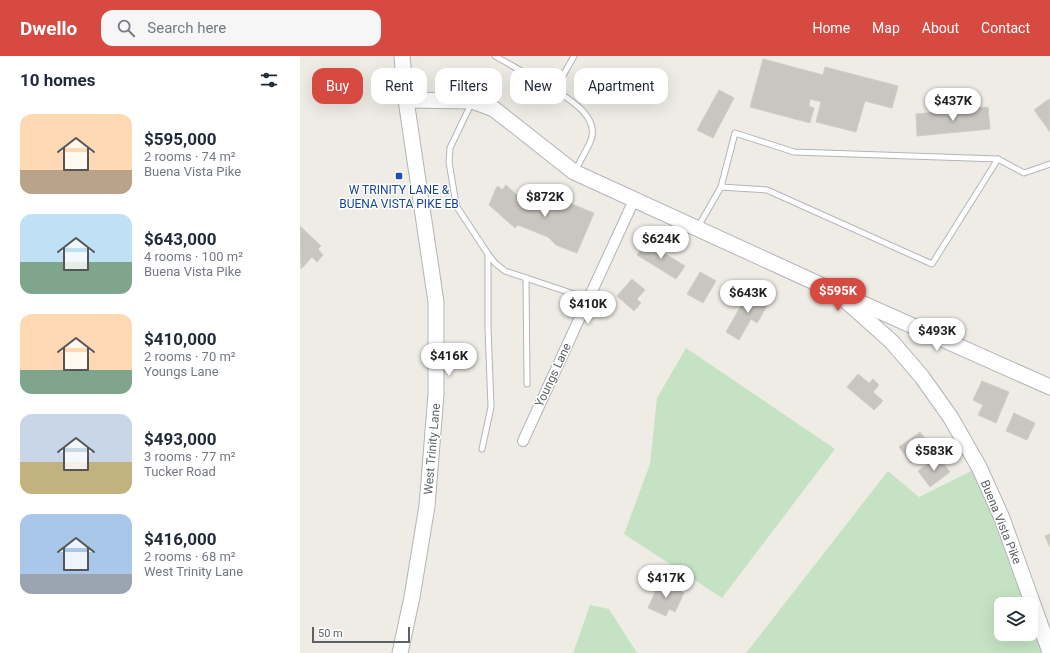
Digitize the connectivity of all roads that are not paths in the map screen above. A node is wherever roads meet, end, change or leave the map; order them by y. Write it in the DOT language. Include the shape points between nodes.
graph roads {
  1 [pos="402,56"];
  2 [pos="495,56"];
  3 [pos="574,56"];
  4 [pos="403,68"];
  5 [pos="516,68"];
  6 [pos="566,70"];
  7 [pos="566,97"];
  8 [pos="407,104"];
  9 [pos="471,104"];
  10 [pos="481,104"];
  11 [pos="998,159"];
  12 [pos="1050,164"];
  13 [pos="574,172"];
  14 [pos="721,187"];
  15 [pos="634,200"];
  16 [pos="698,228"];
  17 [pos="488,254"];
  18 [pos="526,278"];
  19 [pos="836,292"];
  20 [pos="588,299"];
  21 [pos="527,384"];
  22 [pos="1050,387"];
  23 [pos="523,441"];
  24 [pos="482,449"];
  25 [pos="1050,652"];
  26 [pos="400,653"];
  1 -- 4 [label="main road"];
  2 -- 5 [label="lane"];
  3 -- 6 [label="lane"];
  7 -- 13 [label="lane" via="591,121 593,130"];
  8 -- 26 [label="main road, West Trinity Lane" via="436,302 436,394 427,506"];
  9 -- 17 [label="lane" via="450,148 449,162 457,207"];
  10 -- 13 [label="main road, Buena Vista Pike" via="494,108"];
  11 -- 12 [label="lane" via="1024,172"];
  11 -- 14 [label="lane" via="794,152 735,133"];
  11 -- 14 [label="lane" via="932,264 767,190"];
  13 -- 15 [label="main road, Buena Vista Pike"];
  14 -- 16 [label="lane"];
  15 -- 16 [label="main road, Buena Vista Pike"];
  15 -- 20 [label="street, Youngs Lane"];
  16 -- 19 [label="main road, Buena Vista Pike"];
  17 -- 18 [label="lane" via="505,271"];
  17 -- 24 [label="lane" via="491,407"];
  18 -- 20 [label="lane"];
  18 -- 21 [label="lane"];
  19 -- 22 [label="main road"];
  19 -- 25 [label="main road, Buena Vista Pike" via="892,342 922,377 951,418 979,466 1002,518"];
  20 -- 23 [label="street, Youngs Lane"];
}
